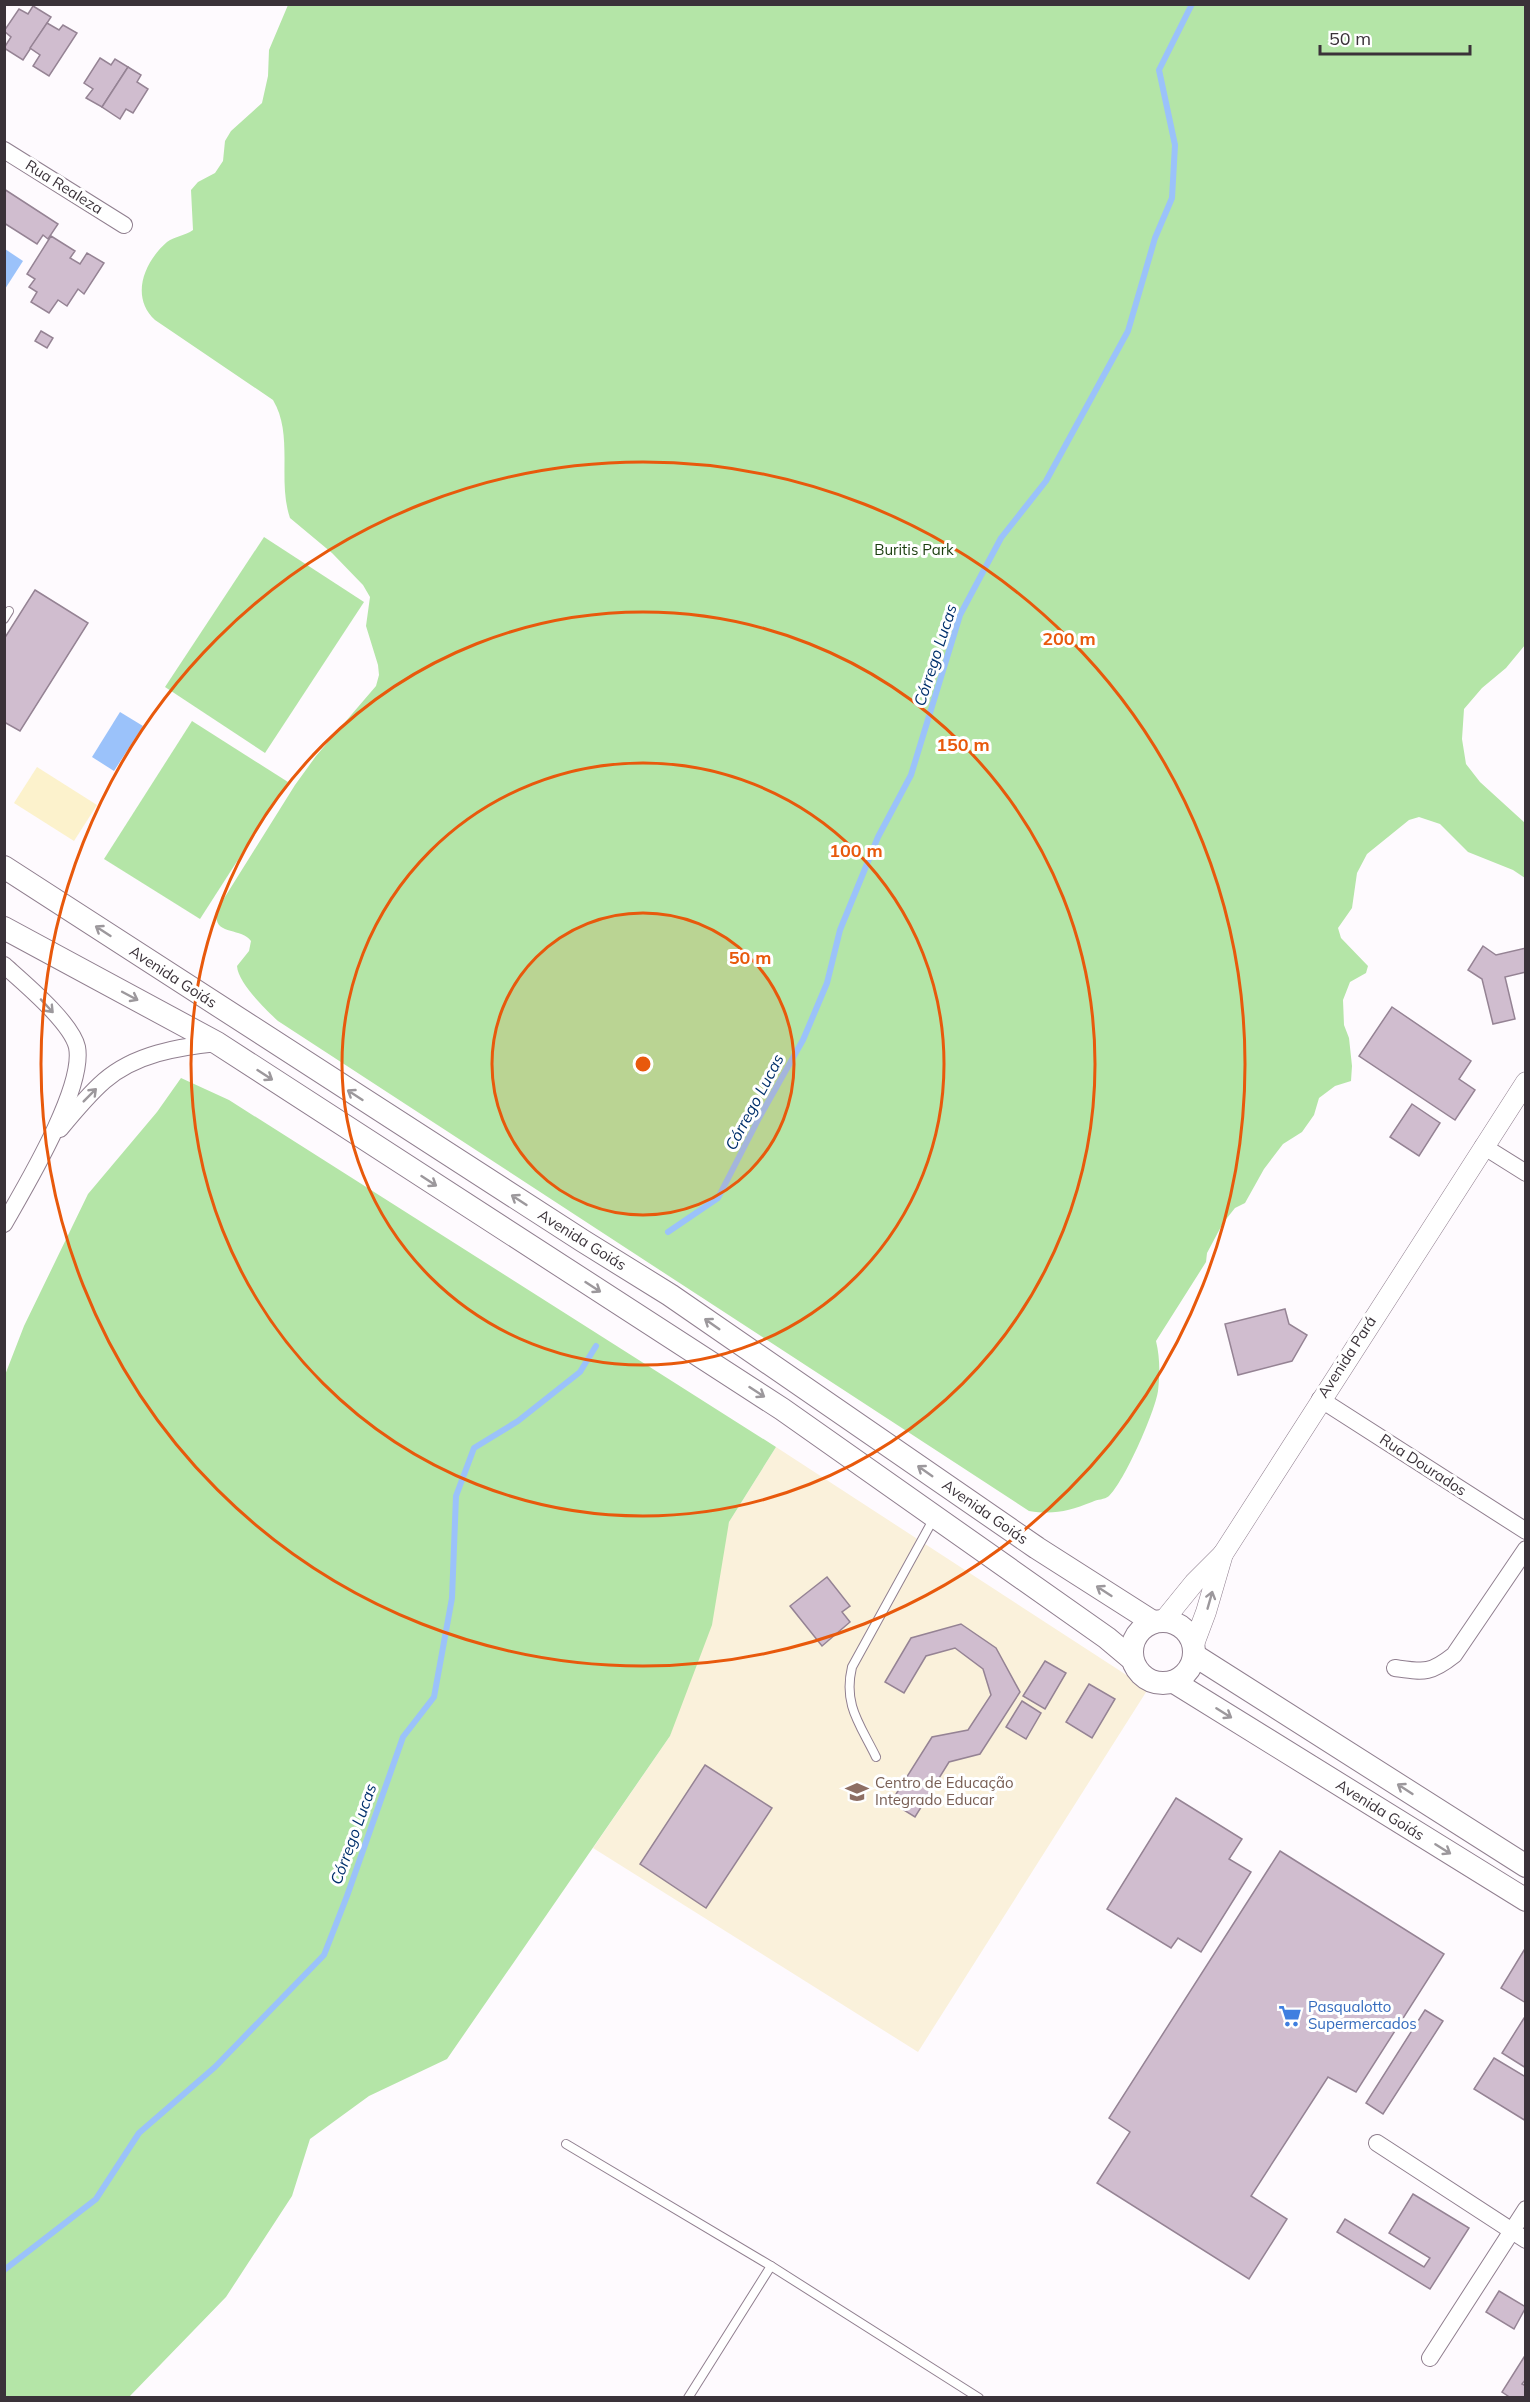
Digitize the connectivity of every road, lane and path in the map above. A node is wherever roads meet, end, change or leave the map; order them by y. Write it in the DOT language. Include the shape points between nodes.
graph roads {
  1 [pos="4,150"];
  2 [pos="124,225"];
  3 [pos="4,867"];
  4 [pos="4,928"];
  5 [pos="4,965"];
  6 [pos="216,1043"];
  7 [pos="1526,1082"];
  8 [pos="52,1138"];
  9 [pos="1483,1146"];
  10 [pos="1526,1173"];
  11 [pos="4,1224"];
  12 [pos="1320,1399"];
  13 [pos="935,1517"];
  14 [pos="1526,1531"];
  15 [pos="1526,1549"];
  16 [pos="1223,1554"];
  17 [pos="1159,1621"];
  18 [pos="1194,1650"];
  19 [pos="1132,1659"];
  20 [pos="1395,1668"];
  21 [pos="1174,1682"];
  22 [pos="876,1756"];
  23 [pos="1526,1866"];
  24 [pos="1526,1900"];
  25 [pos="566,2144"];
  26 [pos="1377,2144"];
  27 [pos="1526,2209"];
  28 [pos="1519,2235"];
  29 [pos="771,2266"];
  30 [pos="1430,2358"];
  31 [pos="688,2397"];
  32 [pos="979,2397"];
  1 -- 2 [label="street, Rua Realeza"];
  17 -- 3 [label="main road, Avenida Goiás, one-way" via="1037,1548 670,1295"];
  4 -- 6 [label="main road, one-way"];
  5 -- 8 [label="street, one-way" via="45,1003 77,1046 75,1076"];
  8 -- 6 [label="street, one-way" via="106,1079 133,1063 160,1052"];
  6 -- 13 [label="main road, one-way" via="782,1409"];
  7 -- 9 [label="street, Avenida Pará"];
  8 -- 11 [label="street"];
  9 -- 10 [label="street"];
  9 -- 12 [label="street, Avenida Pará"];
  12 -- 14 [label="street, Rua Dourados"];
  12 -- 16 [label="street, Avenida Pará"];
  13 -- 19 [label="main road"];
  13 -- 22 [label="lane" via="852,1667 848,1685 850,1704"];
  15 -- 20 [label="street" via="1454,1655 1425,1672"];
  16 -- 17 [label="street"];
  18 -- 16 [label="street, Avenida Pará, one-way"];
  17 -- 18 [label="main road" via="1184,1629"];
  17 -- 19 [label="main road" via="1138,1633"];
  18 -- 21 [label="main road" via="1188,1671"];
  23 -- 18 [label="main road, Avenida Goiás, one-way"];
  19 -- 21 [label="main road" via="1136,1669 1152,1682"];
  21 -- 24 [label="main road, Avenida Goiás, one-way"];
  25 -- 29 [label="lane"];
  26 -- 28 [label="street"];
  27 -- 28 [label="street"];
  28 -- 30 [label="street"];
  29 -- 31 [label="lane"];
  29 -- 32 [label="lane"];
}
